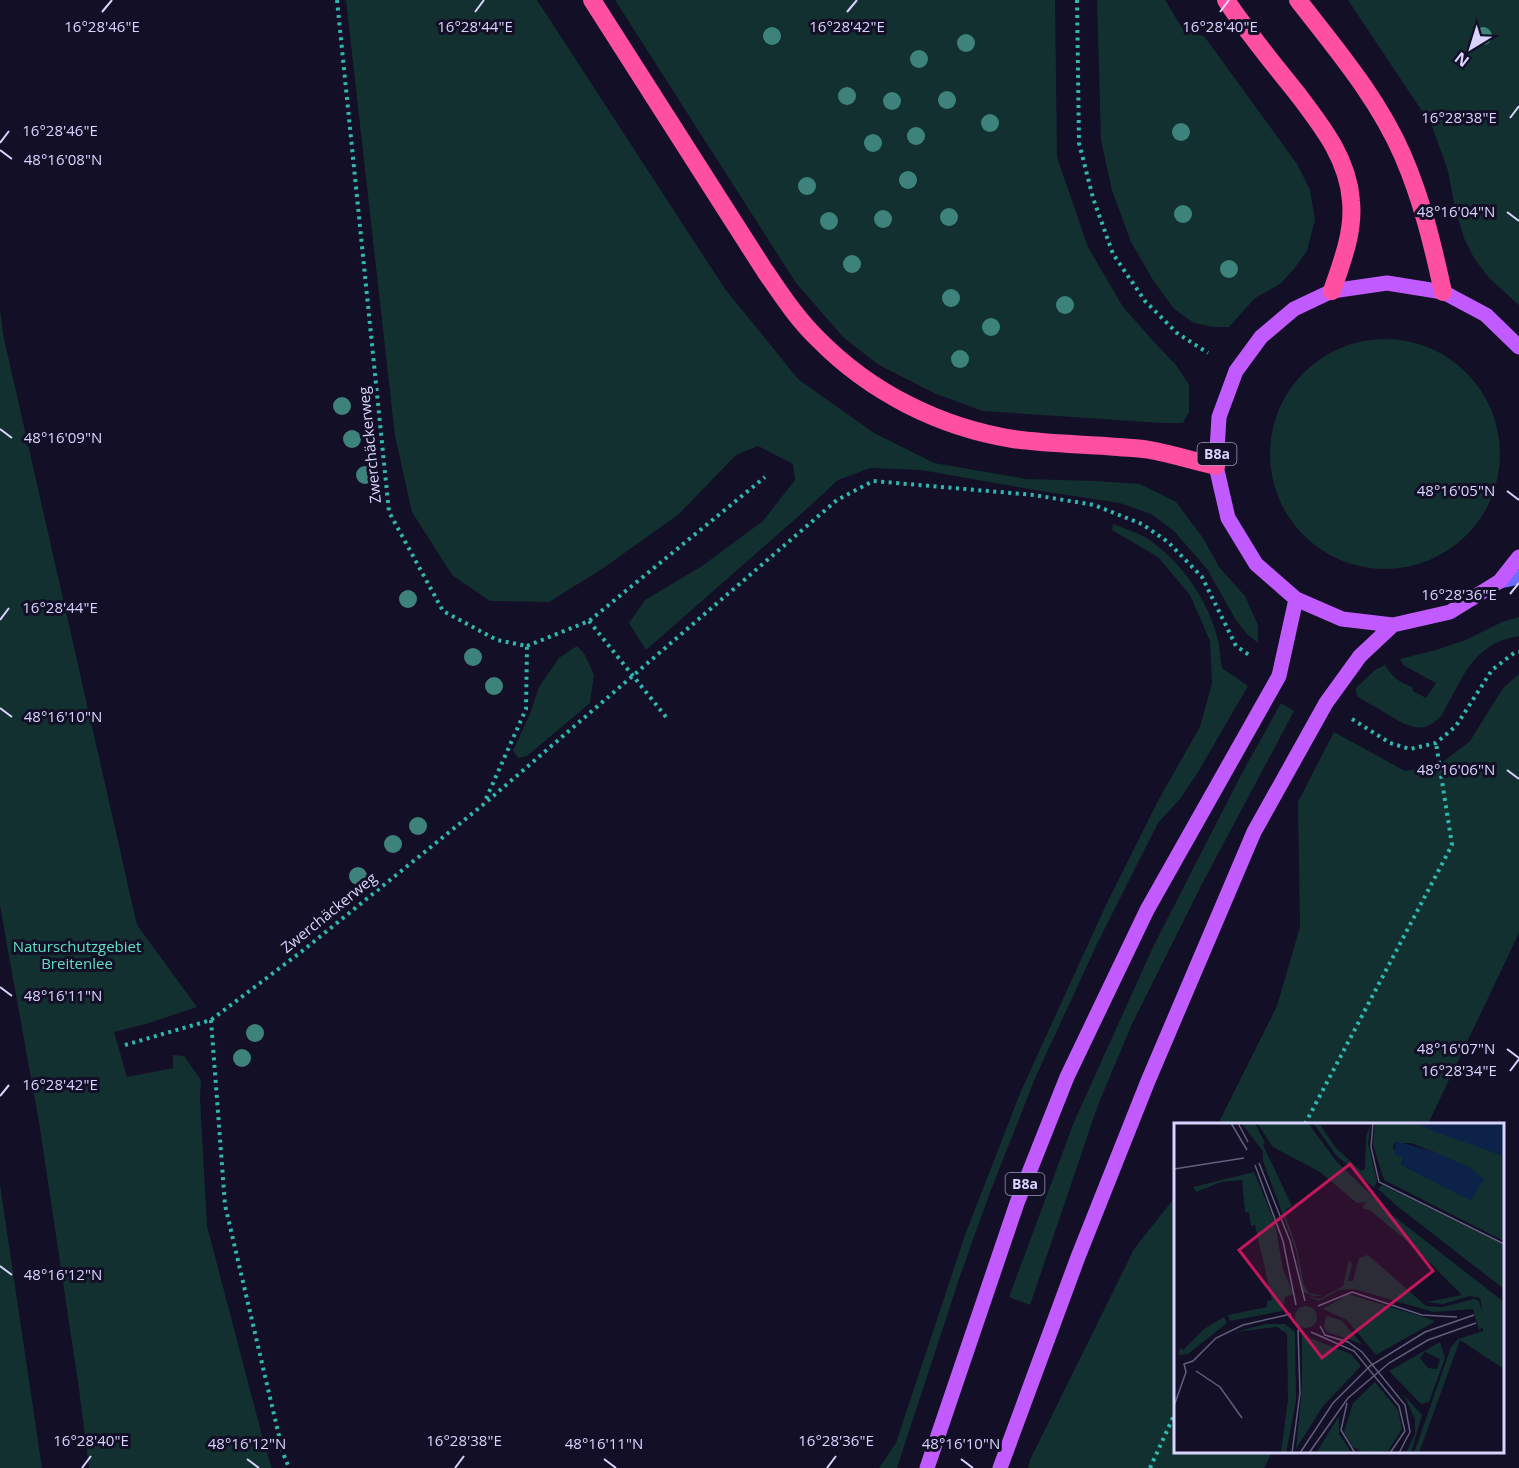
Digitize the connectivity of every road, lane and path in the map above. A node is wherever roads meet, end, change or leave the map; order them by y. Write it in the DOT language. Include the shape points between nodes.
graph roads {
  1 [pos="337,0"];
  2 [pos="592,0"];
  3 [pos="1077,0"];
  4 [pos="1226,0"];
  5 [pos="1298,0"];
  6 [pos="1332,291"];
  7 [pos="1443,292"];
  8 [pos="1519,347"];
  9 [pos="1236,371"];
  10 [pos="1216,466"];
  11 [pos="765,477"];
  12 [pos="1519,557"];
  13 [pos="1519,577"];
  14 [pos="1500,581"];
  15 [pos="1296,598"];
  16 [pos="589,621"];
  17 [pos="1393,625"];
  18 [pos="527,646"];
  19 [pos="1519,652"];
  20 [pos="1250,656"];
  21 [pos="633,676"];
  22 [pos="1347,716"];
  23 [pos="666,717"];
  24 [pos="1436,743"];
  25 [pos="484,804"];
  26 [pos="211,1020"];
  27 [pos="125,1045"];
  28 [pos="1306,1123"];
  29 [pos="1174,1415"];
  30 [pos="289,1468"];
  31 [pos="927,1468"];
  32 [pos="1000,1468"];
  33 [pos="1150,1468"];
  1 -- 18 [label="path, Zwerchäckerweg" via="389,512 443,611 497,640"];
  2 -- 10 [label="highway" via="794,312 839,360 864,379 894,398 962,427 1013,438 1148,450"];
  3 -- 9 [label="path" via="1079,143 1113,254 1144,301 1177,333"];
  4 -- 6 [label="highway" via="1319,122 1348,177 1352,203 1350,232"];
  5 -- 7 [label="highway" via="1380,111 1402,154 1427,225"];
  6 -- 7 [label="main road, B8a" via="1387,283"];
  6 -- 9 [label="main road, B8a" via="1294,309 1261,337"];
  7 -- 8 [label="main road, B8a" via="1486,315"];
  9 -- 10 [label="main road, B8a" via="1219,417"];
  10 -- 15 [label="main road, B8a" via="1228,518 1256,564"];
  11 -- 16 [label="path"];
  12 -- 14 [label="main road, B8a"];
  13 -- 14 [label="street"];
  14 -- 17 [label="main road, B8a" via="1450,612"];
  15 -- 17 [label="main road, B8a" via="1342,618"];
  15 -- 31 [label="main road, B8a" via="1279,675 1147,910 1067,1077 1017,1203"];
  16 -- 18 [label="path"];
  16 -- 21 [label="path"];
  17 -- 32 [label="main road" via="1360,656 1326,703 1254,832 1148,1081"];
  18 -- 25 [label="path, Zwerchäckerweg" via="526,709"];
  19 -- 24 [label="path" via="1492,670 1456,726"];
  20 -- 21 [label="path" via="1236,646 1202,577 1168,542 1142,524 1094,505 1034,495 873,481 837,500"];
  21 -- 23 [label="path"];
  21 -- 25 [label="path"];
  22 -- 24 [label="path" via="1390,743 1410,749"];
  24 -- 28 [label="path" via="1452,845"];
  25 -- 26 [label="path, Zwerchäckerweg"];
  26 -- 27 [label="path, Zwerchäckerweg"];
  26 -- 30 [label="path" via="225,1205"];
  29 -- 33 [label="path"];
}
